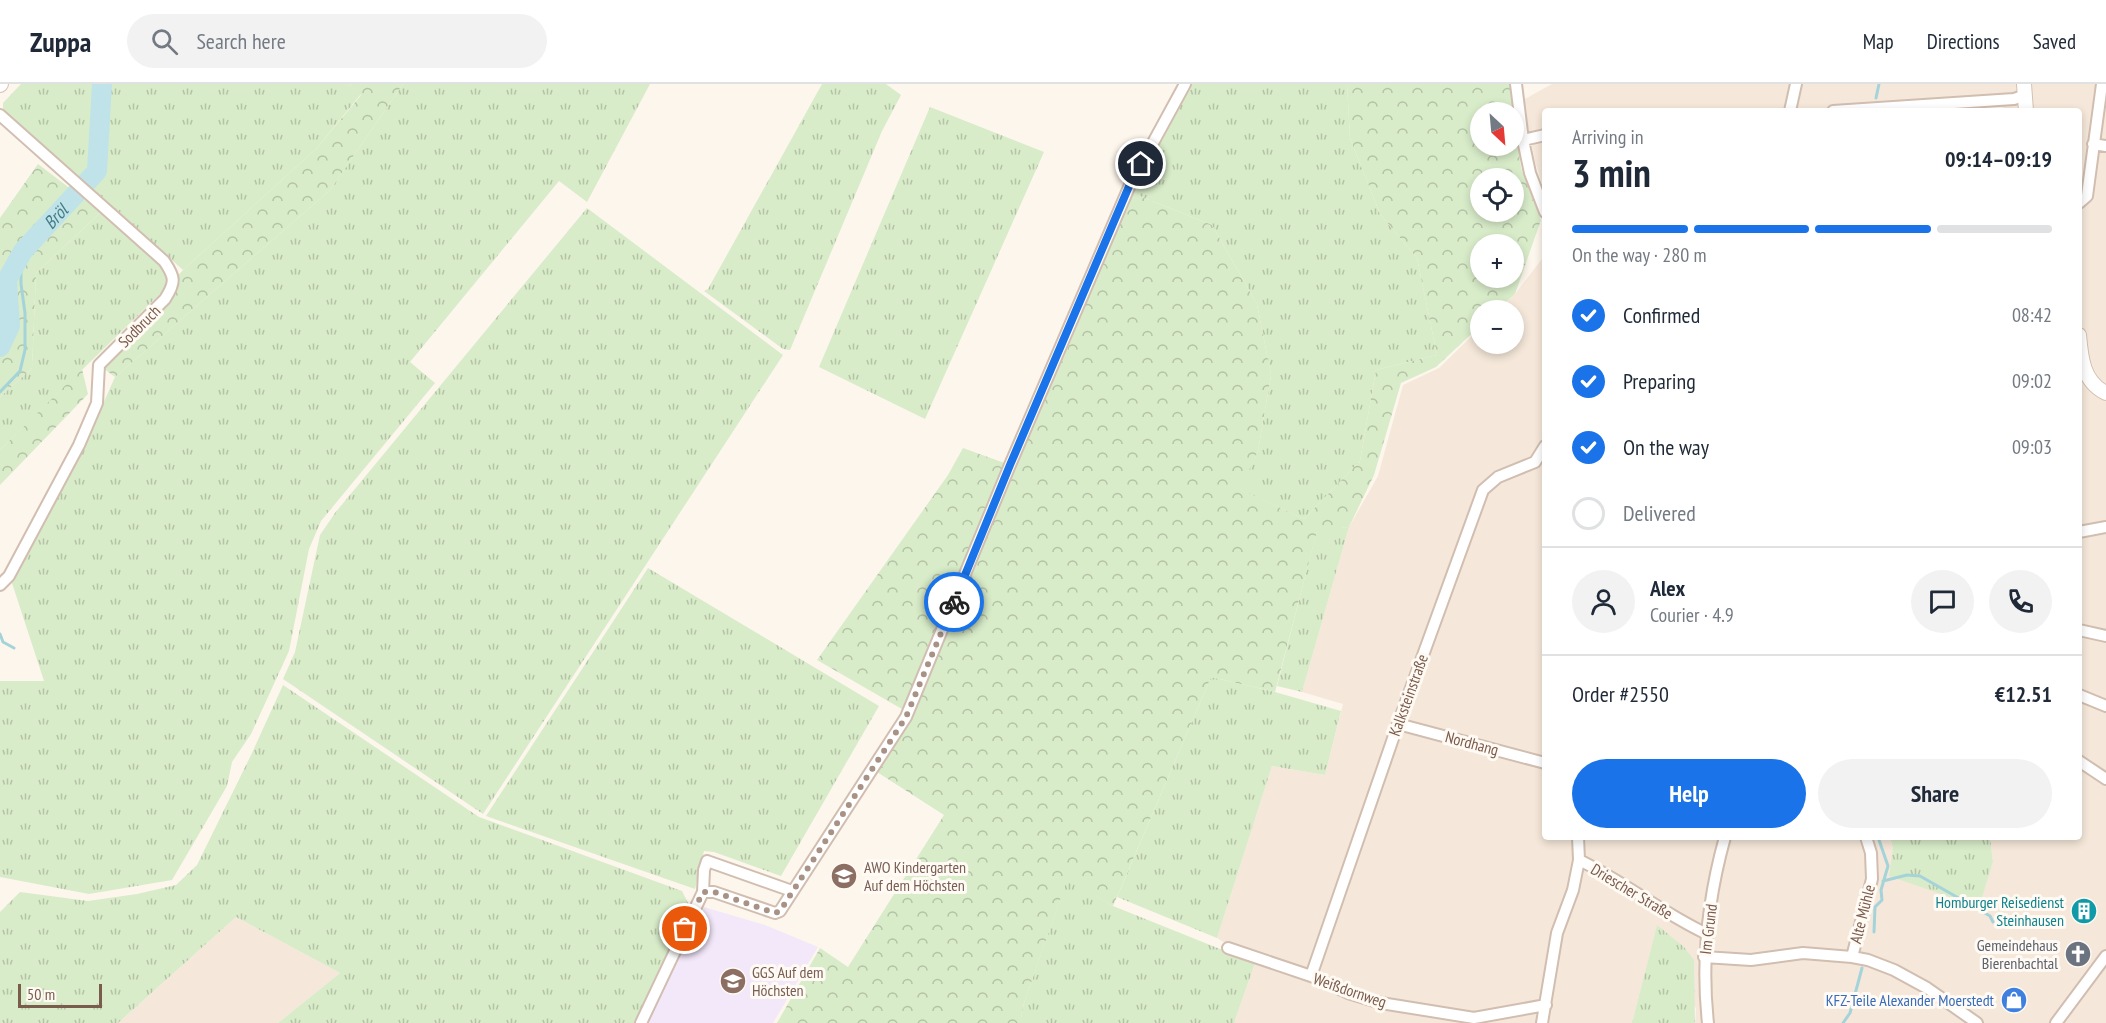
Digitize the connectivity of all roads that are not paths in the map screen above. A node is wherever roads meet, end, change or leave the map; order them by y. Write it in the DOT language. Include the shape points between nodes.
graph roads {
  1 [pos="1185,84"];
  2 [pos="1516,84"];
  3 [pos="1796,84"];
  4 [pos="2102,84"];
  5 [pos="2024,90"];
  6 [pos="1518,102"];
  7 [pos="1791,108"];
  8 [pos="1878,108"];
  9 [pos="2026,108"];
  10 [pos="0,115"];
  11 [pos="1542,136"];
  12 [pos="1524,140"];
  13 [pos="2093,144"];
  14 [pos="1524,145"];
  15 [pos="2106,146"];
  16 [pos="2082,200"];
  17 [pos="1542,204"];
  18 [pos="2083,376"];
  19 [pos="2106,393"];
  20 [pos="1542,451"];
  21 [pos="2106,527"];
  22 [pos="2082,531"];
  23 [pos="0,585"];
  24 [pos="2082,631"];
  25 [pos="2106,636"];
  26 [pos="2082,696"];
  27 [pos="2106,706"];
  28 [pos="1398,724"];
  29 [pos="1542,762"];
  30 [pos="2082,763"];
  31 [pos="2106,778"];
  32 [pos="1578,840"];
  33 [pos="1724,840"];
  34 [pos="1867,840"];
  35 [pos="1579,860"];
  36 [pos="792,891"];
  37 [pos="703,892"];
  38 [pos="1707,934"];
  39 [pos="1228,948"];
  40 [pos="2106,956"];
  41 [pos="1704,957"];
  42 [pos="1852,957"];
  43 [pos="1311,976"];
  44 [pos="1546,1005"];
  45 [pos="641,1023"];
  46 [pos="1542,1023"];
  47 [pos="1708,1023"];
  48 [pos="1977,1023"];
  49 [pos="2056,1023"];
  1 -- 36 [label="street" via="1130,184 906,717"];
  2 -- 6 [label="street"];
  3 -- 7 [label="street"];
  4 -- 13 [label="street"];
  5 -- 8 [label="street" via="2014,99"];
  5 -- 9 [label="main road"];
  10 -- 23 [label="street, Sodbruch" via="164,261 173,275 173,287 165,299 99,365 97,403 79,445 9,576"];
  11 -- 12 [label="street"];
  13 -- 15 [label="street"];
  13 -- 16 [label="street" via="2087,196"];
  14 -- 17 [label="street"];
  18 -- 19 [label="main road"];
  20 -- 28 [label="street, Kalksteinstraße" via="1535,462 1498,477 1483,490"];
  21 -- 22 [label="street"];
  24 -- 25 [label="street"];
  26 -- 27 [label="street"];
  28 -- 29 [label="street, Nordhang"];
  28 -- 43 [label="street, Kalksteinstraße"];
  30 -- 31 [label="street"];
  32 -- 35 [label="street"];
  33 -- 38 [label="street, Im Grund"];
  34 -- 42 [label="street, Alte Mühle" via="1872,879"];
  35 -- 38 [label="street, Driescher Straße"];
  35 -- 44 [label="street, Driescher Straße" via="1557,933"];
  36 -- 37 [label="street" via="775,913 714,892"];
  36 -- 37 [label="street" via="707,861"];
  37 -- 45 [label="street"];
  38 -- 41 [label="street, Im Grund"];
  39 -- 43 [label="street, Weißdornweg"];
  40 -- 49 [label="street"];
  41 -- 42 [label="street" via="1751,960 1803,953"];
  41 -- 47 [label="street, Im Grund"];
  42 -- 48 [label="street" via="1894,970"];
  43 -- 44 [label="street, Weißdornweg" via="1381,1003 1474,1018"];
  44 -- 46 [label="street, Driescher Straße"];
}
